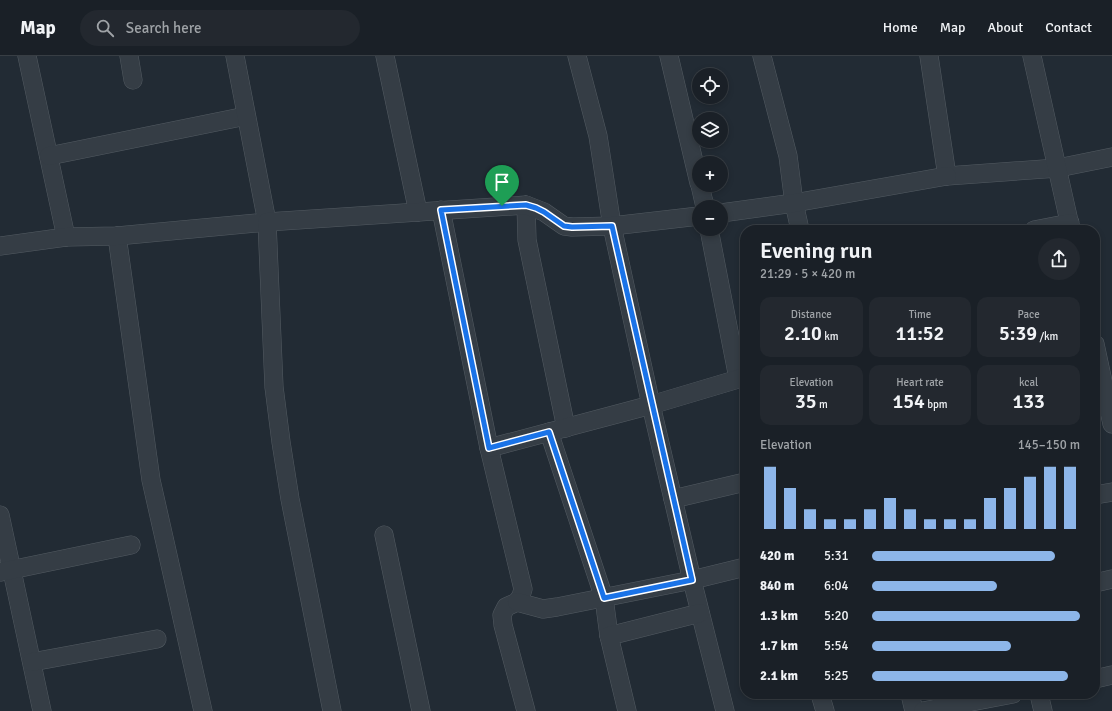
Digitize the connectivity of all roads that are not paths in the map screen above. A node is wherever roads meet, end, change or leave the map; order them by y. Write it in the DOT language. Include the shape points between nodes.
graph roads {
  1 [pos="27,56"];
  2 [pos="129,56"];
  3 [pos="235,56"];
  4 [pos="385,56"];
  5 [pos="577,56"];
  6 [pos="669,56"];
  7 [pos="762,56"];
  8 [pos="930,56"];
  9 [pos="1032,56"];
  10 [pos="133,80"];
  11 [pos="246,116"];
  12 [pos="49,156"];
  13 [pos="692,156"];
  14 [pos="1112,156"];
  15 [pos="1058,168"];
  16 [pos="947,176"];
  17 [pos="794,203"];
  18 [pos="526,205"];
  19 [pos="441,210"];
  20 [pos="418,212"];
  21 [pos="728,212"];
  22 [pos="692,217"];
  23 [pos="267,222"];
  24 [pos="799,225"];
  25 [pos="1070,225"];
  26 [pos="612,226"];
  27 [pos="117,236"];
  28 [pos="711,236"];
  29 [pos="66,237"];
  30 [pos="0,246"];
  31 [pos="1100,354"];
  32 [pos="1106,366"];
  33 [pos="740,373"];
  34 [pos="740,378"];
  35 [pos="1101,400"];
  36 [pos="651,404"];
  37 [pos="1112,424"];
  38 [pos="566,428"];
  39 [pos="549,432"];
  40 [pos="489,448"];
  41 [pos="740,483"];
  42 [pos="1112,492"];
  43 [pos="1100,494"];
  44 [pos="673,499"];
  45 [pos="0,515"];
  46 [pos="384,535"];
  47 [pos="130,545"];
  48 [pos="740,568"];
  49 [pos="6,571"];
  50 [pos="1112,579"];
  51 [pos="692,580"];
  52 [pos="1100,582"];
  53 [pos="604,598"];
  54 [pos="516,602"];
  55 [pos="700,613"];
  56 [pos="609,636"];
  57 [pos="157,639"];
  58 [pos="32,662"];
  59 [pos="1112,676"];
  60 [pos="1100,678"];
  61 [pos="821,699"];
  62 [pos="911,699"];
  63 [pos="987,699"];
  64 [pos="1040,699"];
  65 [pos="42,711"];
  66 [pos="203,711"];
  67 [pos="332,711"];
  68 [pos="421,711"];
  69 [pos="526,711"];
  70 [pos="627,711"];
  71 [pos="725,711"];
  72 [pos="825,711"];
  73 [pos="914,711"];
  74 [pos="923,711"];
  75 [pos="1043,711"];
  1 -- 12 [label="street"];
  2 -- 10 [label="street"];
  3 -- 11 [label="street"];
  4 -- 20 [label="street"];
  5 -- 26 [label="street" via="598,136"];
  6 -- 13 [label="street"];
  7 -- 17 [label="street" via="788,156"];
  8 -- 16 [label="street"];
  9 -- 15 [label="street"];
  11 -- 12 [label="street"];
  11 -- 23 [label="street"];
  12 -- 29 [label="street"];
  14 -- 15 [label="street"];
  15 -- 16 [label="street"];
  15 -- 25 [label="street"];
  16 -- 17 [label="street"];
  17 -- 21 [label="street"];
  17 -- 24 [label="street"];
  18 -- 19 [label="street"];
  18 -- 26 [label="street" via="544,212 564,226"];
  18 -- 38 [label="street" via="527,240"];
  19 -- 20 [label="street"];
  19 -- 40 [label="street"];
  20 -- 23 [label="street"];
  22 -- 26 [label="street"];
  23 -- 27 [label="street"];
  23 -- 67 [label="street" via="274,387 281,442"];
  26 -- 36 [label="street"];
  27 -- 29 [label="street"];
  27 -- 66 [label="street" via="151,480"];
  28 -- 33 [label="street"];
  29 -- 30 [label="street"];
  31 -- 32 [label="street"];
  32 -- 35 [label="street"];
  34 -- 36 [label="street"];
  35 -- 37 [label="street"];
  36 -- 38 [label="street"];
  36 -- 44 [label="street"];
  38 -- 39 [label="street"];
  39 -- 40 [label="street"];
  39 -- 53 [label="street"];
  40 -- 54 [label="street" via="523,589 522,596"];
  41 -- 44 [label="street"];
  42 -- 43 [label="street"];
  44 -- 51 [label="street"];
  45 -- 49 [label="street"];
  46 -- 68 [label="street"];
  47 -- 49 [label="street"];
  48 -- 51 [label="street"];
  49 -- 58 [label="street"];
  50 -- 52 [label="street"];
  51 -- 53 [label="street"];
  51 -- 55 [label="street"];
  53 -- 54 [label="street" via="543,609"];
  53 -- 56 [label="street"];
  54 -- 69 [label="street" via="506,607 502,615"];
  55 -- 56 [label="street"];
  55 -- 71 [label="street"];
  56 -- 70 [label="street"];
  57 -- 58 [label="street"];
  58 -- 65 [label="street"];
  59 -- 60 [label="street"];
  61 -- 72 [label="street"];
  62 -- 73 [label="street"];
  63 -- 74 [label="street"];
  64 -- 75 [label="street"];
}
